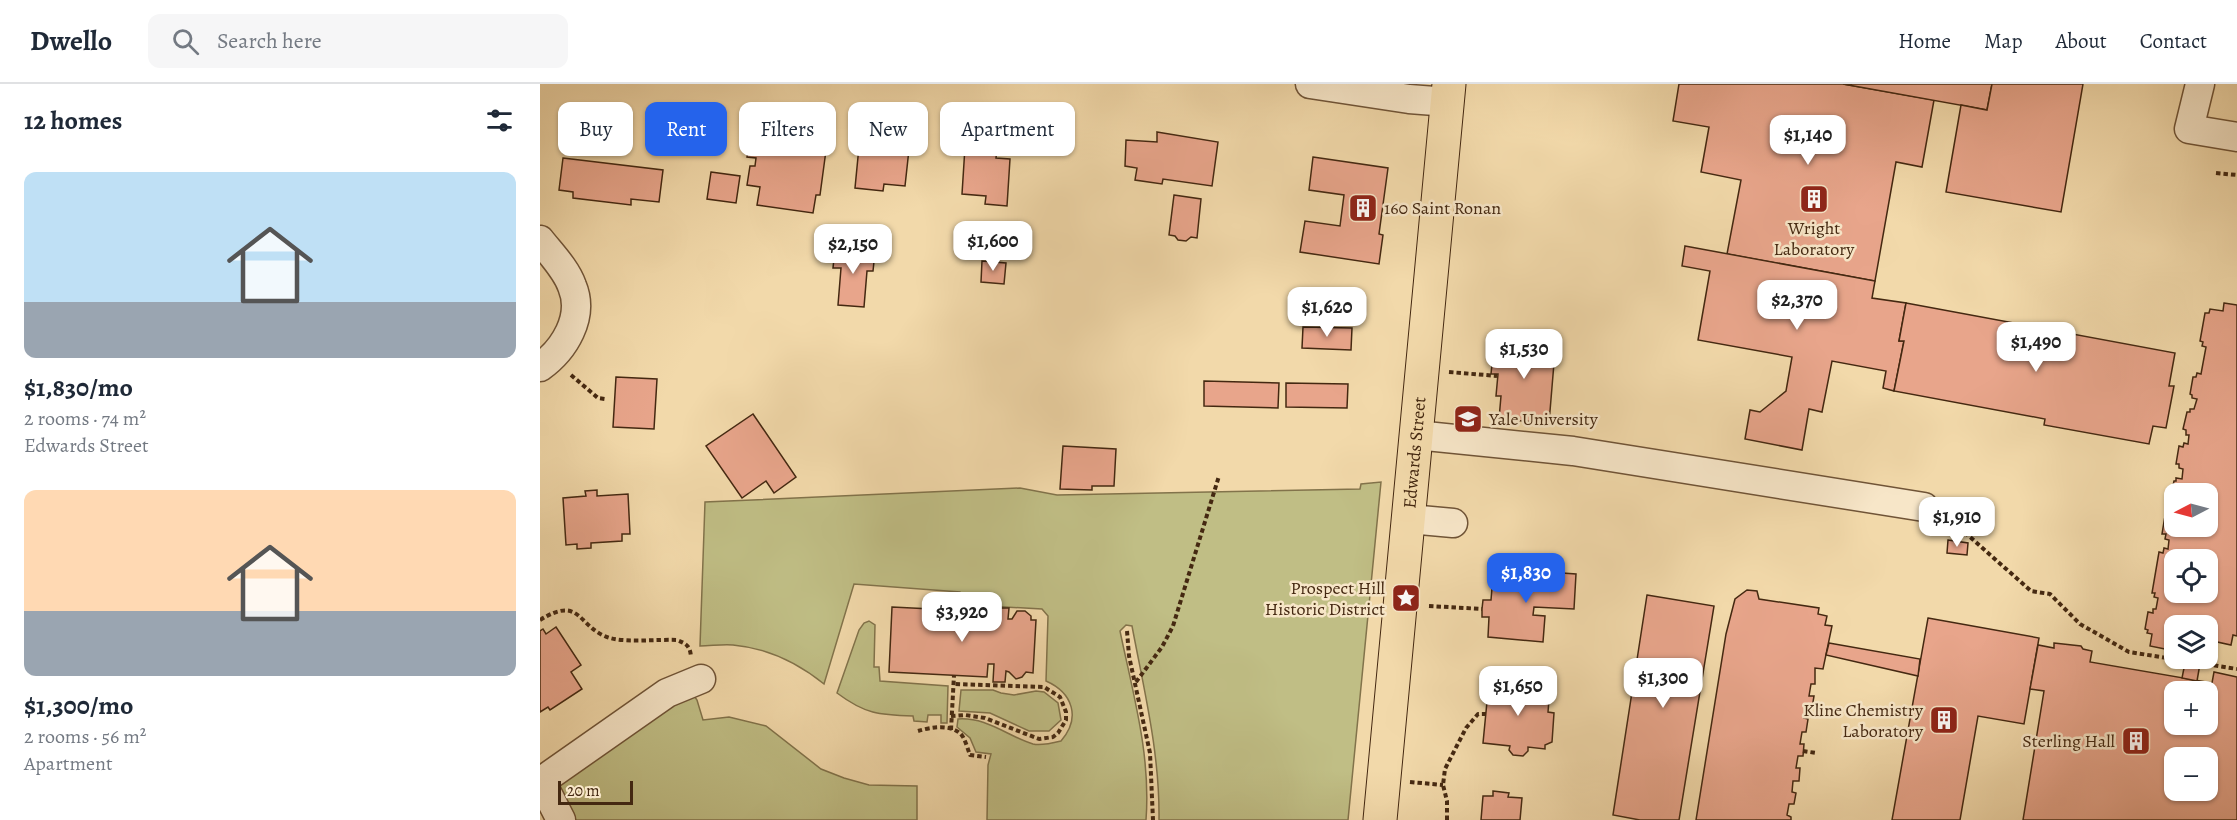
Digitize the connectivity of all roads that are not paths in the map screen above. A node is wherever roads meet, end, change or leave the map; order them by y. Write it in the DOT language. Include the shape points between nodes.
graph roads {
  1 [pos="1310,84"];
  2 [pos="2200,84"];
  3 [pos="1448,93"];
  4 [pos="2237,137"];
  5 [pos="540,240"];
  6 [pos="540,367"];
  7 [pos="1416,435"];
  8 [pos="1924,507"];
  9 [pos="1409,519"];
  10 [pos="1454,523"];
  11 [pos="696,670"];
  12 [pos="541,781"];
  13 [pos="561,820"];
  14 [pos="1380,820"];
  1 -- 3 [label="street" via="1409,99"];
  2 -- 4 [label="street" via="2189,129"];
  3 -- 7 [label="main road, Edwards Street"];
  5 -- 6 [label="street" via="573,287 575,303 565,343"];
  7 -- 8 [label="street" via="1573,451"];
  7 -- 9 [label="main road, Edwards Street"];
  9 -- 10 [label="street"];
  9 -- 14 [label="main road, Edwards Street"];
  11 -- 12 [label="street"];
  12 -- 13 [label="street"];
}
